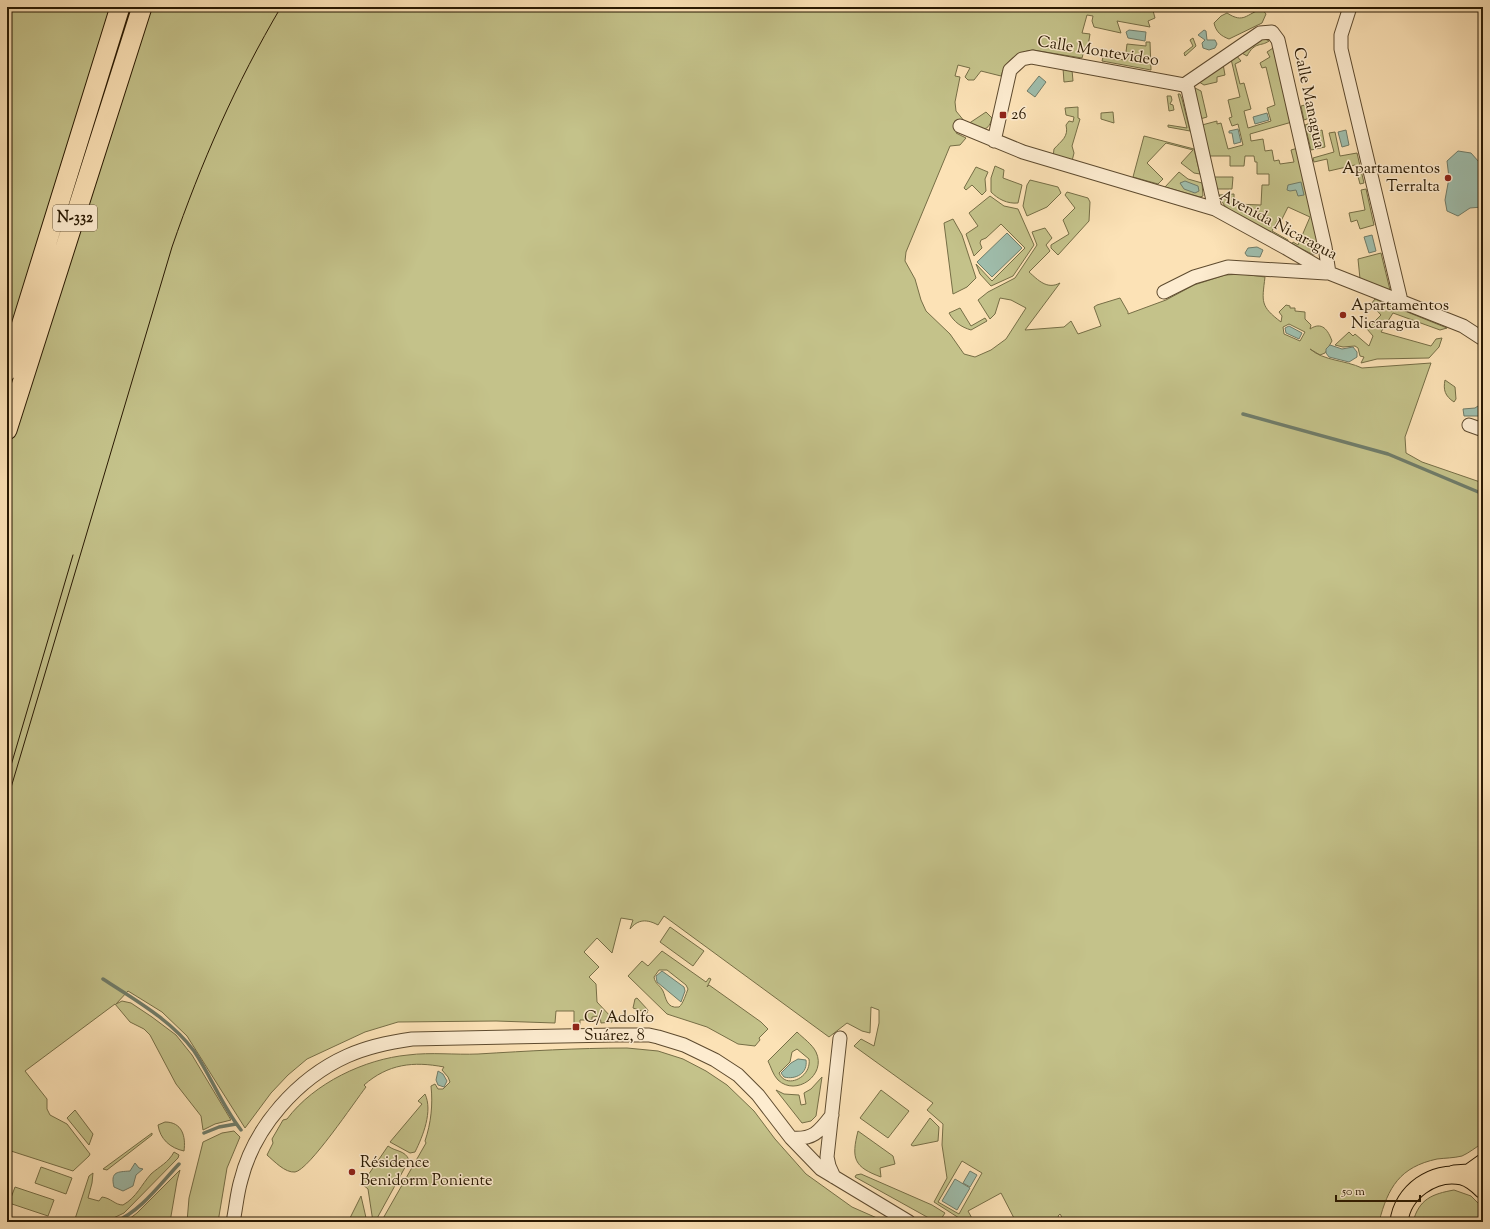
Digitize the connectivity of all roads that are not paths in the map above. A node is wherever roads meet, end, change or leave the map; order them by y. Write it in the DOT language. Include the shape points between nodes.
graph roads {
  1 [pos="120,7"];
  2 [pos="142,7"];
  3 [pos="1350,7"];
  4 [pos="1184,85"];
  5 [pos="960,126"];
  6 [pos="994,141"];
  7 [pos="1215,209"];
  8 [pos="1329,273"];
  9 [pos="1164,292"];
  10 [pos="1401,301"];
  11 [pos="1483,339"];
  12 [pos="7,371"];
  13 [pos="1469,425"];
  14 [pos="7,430"];
  15 [pos="1483,430"];
  16 [pos="840,1038"];
  17 [pos="832,1115"];
  18 [pos="791,1138"];
  19 [pos="1483,1163"];
  20 [pos="1448,1175"];
  21 [pos="834,1177"];
  22 [pos="1483,1190"];
  23 [pos="233,1222"];
  24 [pos="909,1222"];
  25 [pos="1399,1222"];
  1 -- 12 [label="highway, N-332"];
  2 -- 14 [label="highway, N-332"];
  3 -- 10 [label="street" via="1341,35 1341,49"];
  4 -- 6 [label="street, Calle Montevideo" via="1032,57 1022,59 1010,70"];
  4 -- 7 [label="street" via="1188,89"];
  4 -- 8 [label="street, Calle Managua" via="1260,33 1272,32 1276,38"];
  5 -- 6 [label="street, Avenida Nicaragua"];
  6 -- 7 [label="street, Avenida Nicaragua"];
  7 -- 8 [label="street, Avenida Nicaragua"];
  8 -- 9 [label="street" via="1228,267 1194,277"];
  8 -- 10 [label="street, Avenida Nicaragua"];
  10 -- 11 [label="street, Avenida Nicaragua" via="1463,326"];
  13 -- 15 [label="street"];
  16 -- 17 [label="street"];
  17 -- 18 [label="street" via="821,1130 812,1136 802,1139"];
  17 -- 21 [label="street" via="827,1157"];
  18 -- 21 [label="street" via="810,1159"];
  18 -- 23 [label="street" via="758,1095 738,1075 699,1051 658,1037 616,1035 387,1042 347,1056 319,1072 281,1106 253,1148 241,1179"];
  19 -- 20 [label="main road" via="1469,1173"];
  20 -- 22 [label="main road" via="1464,1176 1476,1182"];
  20 -- 25 [label="main road" via="1431,1179 1416,1189 1405,1203"];
  21 -- 24 [label="street"];
}
